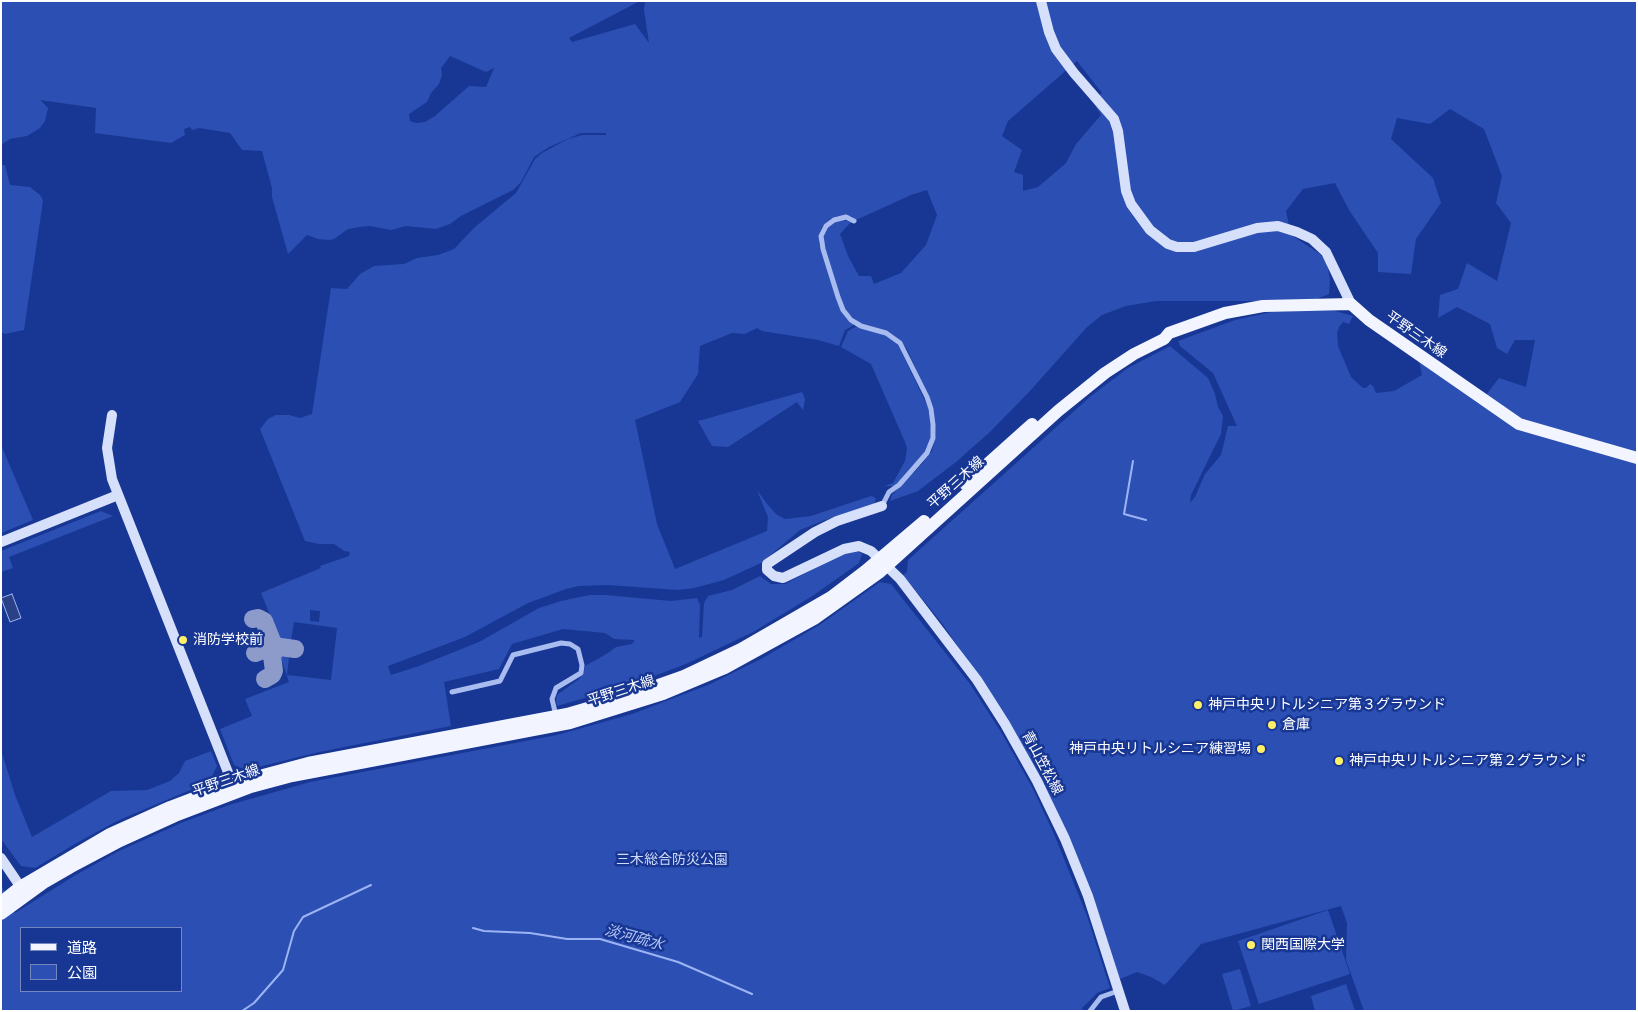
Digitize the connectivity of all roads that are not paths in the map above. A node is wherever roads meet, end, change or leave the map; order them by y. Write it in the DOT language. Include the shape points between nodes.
graph roads {
  1 [pos="1041,1"];
  2 [pos="854,220"];
  3 [pos="1351,304"];
  4 [pos="112,415"];
  5 [pos="1637,458"];
  6 [pos="118,495"];
  7 [pos="882,506"];
  8 [pos="1,542"];
  9 [pos="883,562"];
  10 [pos="452,692"];
  11 [pos="556,716"];
  12 [pos="235,788"];
  13 [pos="1,858"];
  14 [pos="23,891"];
  15 [pos="1,902"];
  16 [pos="1,914"];
  17 [pos="1119,991"];
  18 [pos="1090,1011"];
  19 [pos="1125,1011"];
  1 -- 3 [label="street" via="1056,49 1114,119 1126,191 1131,204 1150,230 1176,247 1194,247 1278,226 1297,232 1312,239 1326,252"];
  2 -- 7 [label="street" via="834,220 821,236 840,304 851,320 886,333 900,343 927,397 933,425 928,453 889,492"];
  3 -- 5 [label="main road, 平野三木線" via="1369,320 1519,424"];
  3 -- 9 [label="main road, 平野三木線" via="1250,307 1169,333 1080,392"];
  4 -- 6 [label="street" via="108,458"];
  6 -- 8 [label="street"];
  6 -- 12 [label="street"];
  7 -- 9 [label="street, 青山笠松線" via="821,528 766,567 771,575 783,578 855,546 867,549"];
  9 -- 11 [label="main road, 平野三木線" via="774,631 721,659 629,696"];
  9 -- 12 [label="main road, 平野三木線" via="835,605 790,633 726,668 645,700 570,723"];
  9 -- 17 [label="street, 青山笠松線" via="900,579 977,680 1033,774 1077,868"];
  10 -- 11 [label="street" via="500,681 513,655 561,643 570,644 578,649 581,673 556,688 552,699"];
  11 -- 12 [label="main road, 平野三木線" via="308,763"];
  12 -- 14 [label="main road, 平野三木線" via="142,830"];
  13 -- 14 [label="street"];
  14 -- 15 [label="main road, 平野三木線"];
  14 -- 16 [label="main road, 平野三木線"];
  17 -- 18 [label="street" via="1101,998"];
  17 -- 19 [label="street, 青山笠松線"];
}
